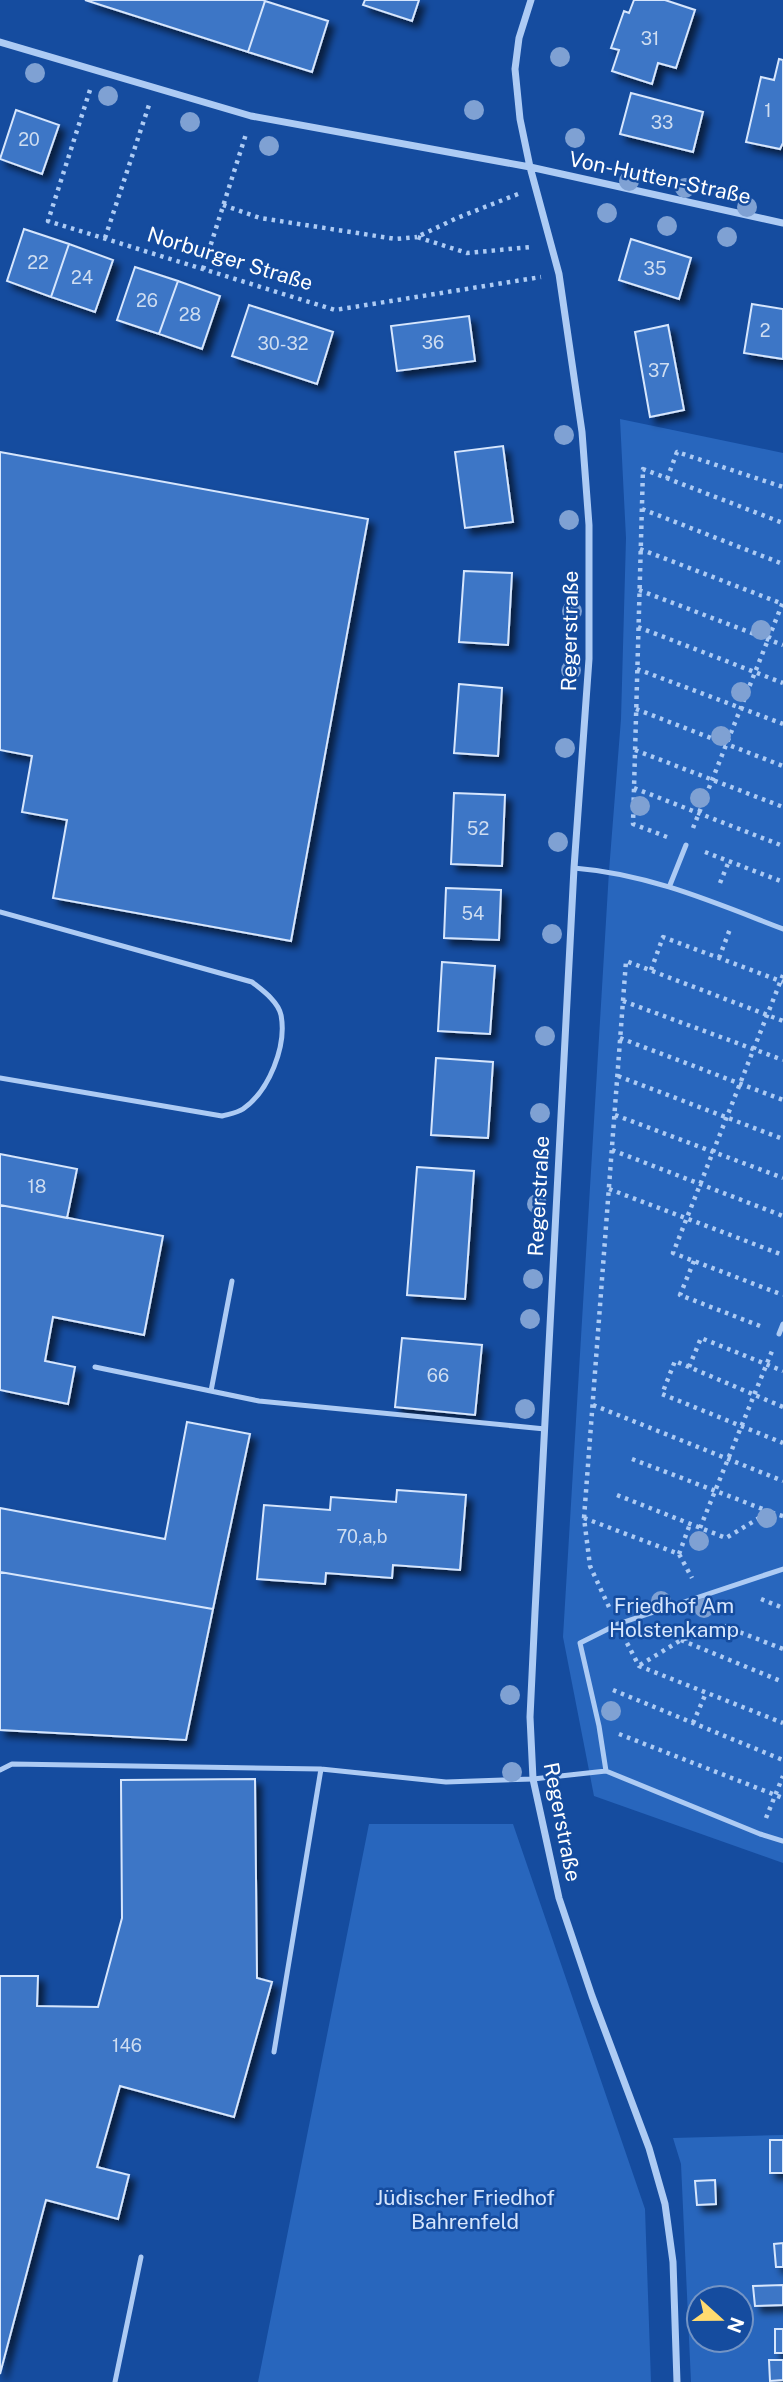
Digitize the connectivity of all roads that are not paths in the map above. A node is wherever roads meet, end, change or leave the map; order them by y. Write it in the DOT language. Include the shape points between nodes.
graph roads {
  1 [pos="531,0"];
  2 [pos="0,42"];
  3 [pos="530,167"];
  4 [pos="783,223"];
  5 [pos="686,845"];
  6 [pos="574,868"];
  7 [pos="670,885"];
  8 [pos="0,912"];
  9 [pos="783,929"];
  10 [pos="0,1078"];
  11 [pos="232,1281"];
  12 [pos="783,1324"];
  13 [pos="779,1334"];
  14 [pos="96,1367"];
  15 [pos="211,1391"];
  16 [pos="545,1429"];
  17 [pos="783,1569"];
  18 [pos="321,1769"];
  19 [pos="0,1770"];
  20 [pos="606,1771"];
  21 [pos="533,1779"];
  22 [pos="783,1841"];
  23 [pos="274,2052"];
  24 [pos="141,2257"];
  25 [pos="115,2382"];
  26 [pos="677,2382"];
  1 -- 3 [label="street, Regerstraße" via="514,69"];
  2 -- 3 [label="street" via="251,116"];
  3 -- 4 [label="street, Von-Hutten-Straße"];
  3 -- 6 [label="street, Regerstraße" via="559,274 582,432 589,525 589,659"];
  5 -- 7 [label="lane"];
  6 -- 7 [label="lane" via="609,870"];
  6 -- 16 [label="street, Regerstraße"];
  7 -- 9 [label="lane"];
  8 -- 10 [label="lane" via="252,982 281,1013 281,1037 264,1088 242,1110 222,1116"];
  11 -- 15 [label="lane"];
  12 -- 13 [label="lane"];
  14 -- 15 [label="lane"];
  15 -- 16 [label="lane" via="259,1401"];
  16 -- 21 [label="street, Regerstraße" via="530,1717"];
  17 -- 20 [label="lane" via="618,1624 580,1643"];
  18 -- 19 [label="lane" via="12,1764"];
  18 -- 21 [label="lane" via="446,1782"];
  18 -- 23 [label="lane"];
  20 -- 21 [label="lane"];
  20 -- 22 [label="lane"];
  21 -- 26 [label="street, Regerstraße" via="559,1898 665,2204 673,2262"];
  24 -- 25 [label="lane"];
}
